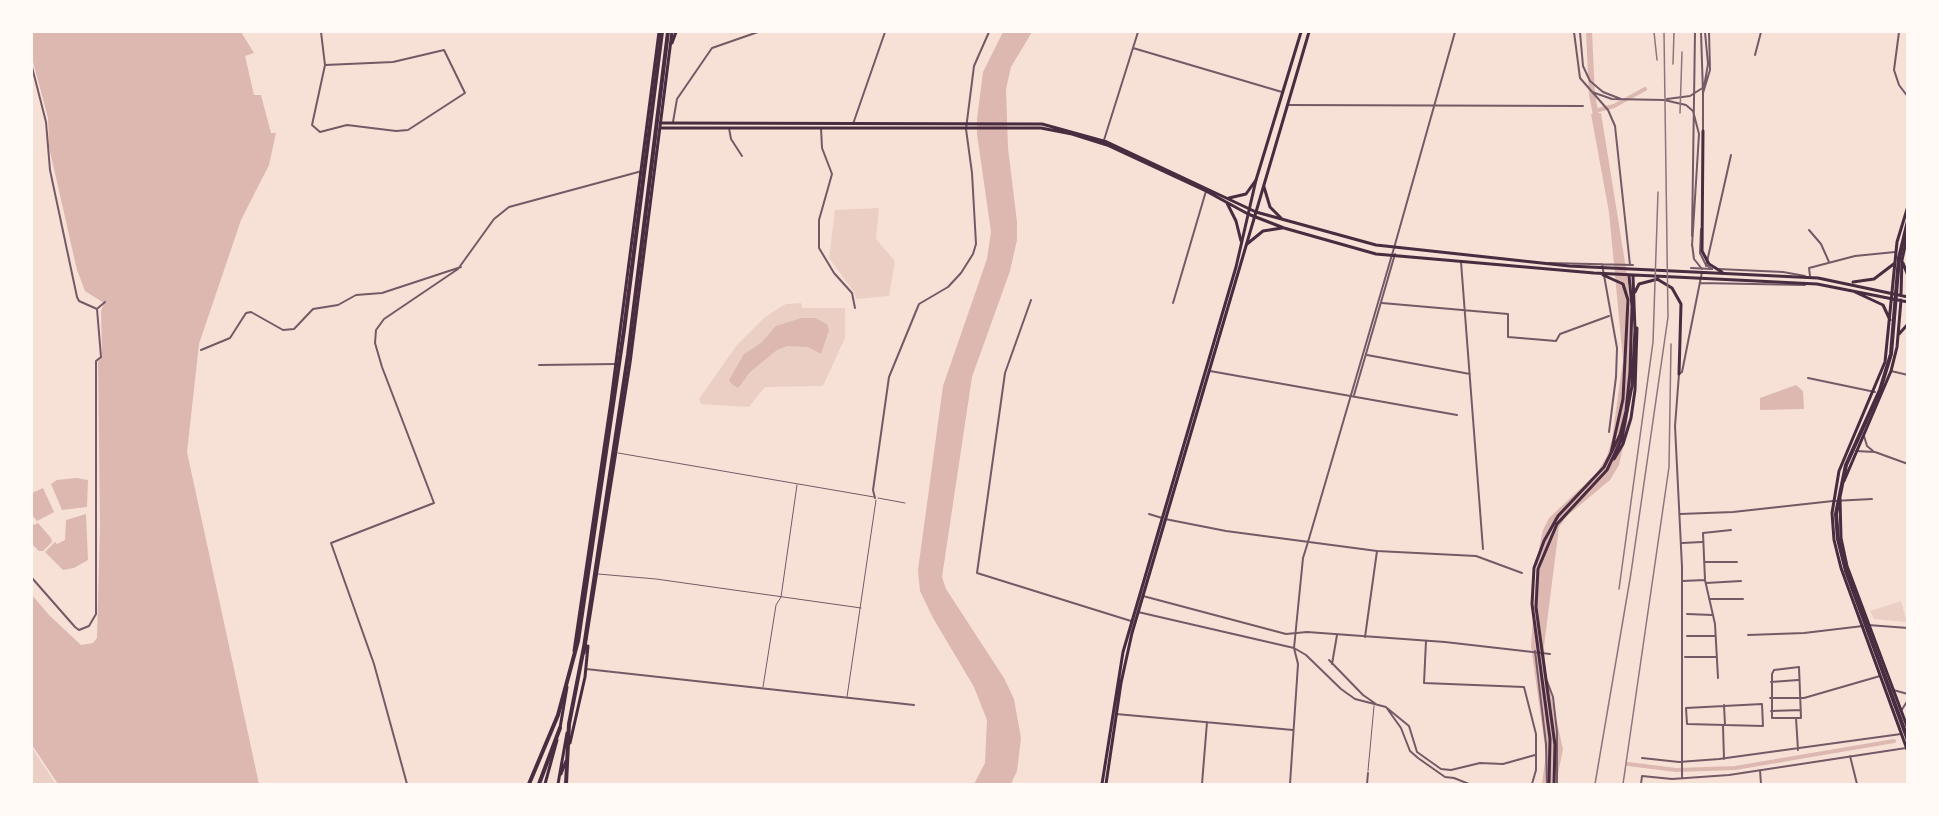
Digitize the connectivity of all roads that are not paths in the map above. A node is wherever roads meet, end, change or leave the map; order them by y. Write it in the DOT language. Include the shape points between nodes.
graph roads {
  1 [pos="321,32"];
  2 [pos="661,32"];
  3 [pos="672,32"];
  4 [pos="758,32"];
  5 [pos="885,32"];
  6 [pos="989,32"];
  7 [pos="1138,32"];
  8 [pos="1301,32"];
  9 [pos="1309,32"];
  10 [pos="1455,32"];
  11 [pos="1574,32"];
  12 [pos="1581,32"];
  13 [pos="1695,32"];
  14 [pos="1701,32"];
  15 [pos="1707,32"];
  16 [pos="1761,32"];
  17 [pos="1899,32"];
  18 [pos="1133,48"];
  19 [pos="1755,55"];
  20 [pos="325,65"];
  21 [pos="32,67"];
  22 [pos="1589,91"];
  23 [pos="1282,92"];
  24 [pos="1703,93"];
  25 [pos="1908,97"];
  26 [pos="1621,99"];
  27 [pos="1664,100"];
  28 [pos="1286,105"];
  29 [pos="1583,106"];
  30 [pos="1432,107"];
  31 [pos="1695,115"];
  32 [pos="1703,115"];
  33 [pos="662,123"];
  34 [pos="965,123"];
  35 [pos="671,124"];
  36 [pos="853,124"];
  37 [pos="678,126"];
  38 [pos="1014,126"];
  39 [pos="661,128"];
  40 [pos="729,128"];
  41 [pos="821,128"];
  42 [pos="966,129"];
  43 [pos="1703,131"];
  44 [pos="1104,140"];
  45 [pos="1731,155"];
  46 [pos="742,156"];
  47 [pos="642,171"];
  48 [pos="1256,180"];
  49 [pos="1264,182"];
  50 [pos="640,183"];
  51 [pos="654,185"];
  52 [pos="1206,191"];
  53 [pos="1226,200"];
  54 [pos="1908,206"];
  55 [pos="1248,211"];
  56 [pos="1255,214"];
  57 [pos="1908,221"];
  58 [pos="1286,222"];
  59 [pos="1284,228"];
  60 [pos="1809,230"];
  61 [pos="1908,233"];
  62 [pos="1241,242"];
  63 [pos="1247,244"];
  64 [pos="1692,246"];
  65 [pos="1394,248"];
  66 [pos="1896,253"];
  67 [pos="1393,256"];
  68 [pos="1903,258"];
  69 [pos="1461,262"];
  70 [pos="1829,262"];
  71 [pos="1895,262"];
  72 [pos="1541,263"];
  73 [pos="1602,264"];
  74 [pos="1630,265"];
  75 [pos="461,267"];
  76 [pos="1691,268"];
  77 [pos="1704,268"];
  78 [pos="1735,270"];
  79 [pos="1598,274"];
  80 [pos="1731,274"];
  81 [pos="1908,276"];
  82 [pos="1670,277"];
  83 [pos="1810,277"];
  84 [pos="1655,279"];
  85 [pos="1845,282"];
  86 [pos="1700,283"];
  87 [pos="1735,284"];
  88 [pos="1810,284"];
  89 [pos="1845,289"];
  90 [pos="1893,292"];
  91 [pos="1901,294"];
  92 [pos="1908,297"];
  93 [pos="1893,298"];
  94 [pos="1031,300"];
  95 [pos="1901,300"];
  96 [pos="105,302"];
  97 [pos="1908,302"];
  98 [pos="1173,303"];
  99 [pos="1382,303"];
  100 [pos="855,308"];
  101 [pos="97,309"];
  102 [pos="1465,310"];
  103 [pos="1610,316"];
  104 [pos="1891,322"];
  105 [pos="1908,324"];
  106 [pos="1633,330"];
  107 [pos="1898,336"];
  108 [pos="201,350"];
  109 [pos="1367,355"];
  110 [pos="616,364"];
  111 [pos="539,365"];
  112 [pos="1210,371"];
  113 [pos="1891,371"];
  114 [pos="1470,374"];
  115 [pos="1679,374"];
  116 [pos="1908,375"];
  117 [pos="1808,378"];
  118 [pos="1875,392"];
  119 [pos="1352,398"];
  120 [pos="1457,415"];
  121 [pos="1609,432"];
  122 [pos="1863,435"];
  123 [pos="1856,451"];
  124 [pos="1875,452"];
  125 [pos="616,453"];
  126 [pos="1609,460"];
  127 [pos="1908,464"];
  128 [pos="1607,470"];
  129 [pos="797,483"];
  130 [pos="875,498"];
  131 [pos="1872,499"];
  132 [pos="1833,501"];
  133 [pos="1840,501"];
  134 [pos="905,504"];
  135 [pos="1149,514"];
  136 [pos="1680,514"];
  137 [pos="1164,519"];
  138 [pos="1731,530"];
  139 [pos="1308,542"];
  140 [pos="1702,542"];
  141 [pos="1682,543"];
  142 [pos="1483,549"];
  143 [pos="1377,551"];
  144 [pos="1704,562"];
  145 [pos="1737,562"];
  146 [pos="1522,573"];
  147 [pos="598,574"];
  148 [pos="32,578"];
  149 [pos="1682,581"];
  150 [pos="1705,581"];
  151 [pos="1741,581"];
  152 [pos="1143,596"];
  153 [pos="781,597"];
  154 [pos="1709,599"];
  155 [pos="1743,599"];
  156 [pos="861,608"];
  157 [pos="1138,612"];
  158 [pos="1686,614"];
  159 [pos="1712,615"];
  160 [pos="1131,621"];
  161 [pos="1869,625"];
  162 [pos="1861,626"];
  163 [pos="1908,628"];
  164 [pos="1871,632"];
  165 [pos="1297,633"];
  166 [pos="1864,634"];
  167 [pos="1337,635"];
  168 [pos="1748,635"];
  169 [pos="1687,636"];
  170 [pos="1715,636"];
  171 [pos="1365,637"];
  172 [pos="588,639"];
  173 [pos="1426,641"];
  174 [pos="574,648"];
  175 [pos="1294,648"];
  176 [pos="1536,651"];
  177 [pos="585,652"];
  178 [pos="1549,653"];
  179 [pos="1685,657"];
  180 [pos="1717,657"];
  181 [pos="1329,660"];
  182 [pos="1332,664"];
  183 [pos="586,669"];
  184 [pos="1880,676"];
  185 [pos="1718,678"];
  186 [pos="1799,680"];
  187 [pos="1771,682"];
  188 [pos="763,688"];
  189 [pos="1893,689"];
  190 [pos="1908,694"];
  191 [pos="565,698"];
  192 [pos="847,698"];
  193 [pos="1770,698"];
  194 [pos="1800,698"];
  195 [pos="1908,700"];
  196 [pos="573,701"];
  197 [pos="1374,704"];
  198 [pos="914,705"];
  199 [pos="1725,705"];
  200 [pos="1386,707"];
  201 [pos="1801,710"];
  202 [pos="1771,711"];
  203 [pos="1901,711"];
  204 [pos="1116,714"];
  205 [pos="1796,718"];
  206 [pos="1207,722"];
  207 [pos="1724,725"];
  208 [pos="560,728"];
  209 [pos="1908,729"];
  210 [pos="1293,730"];
  211 [pos="1901,734"];
  212 [pos="1908,740"];
  213 [pos="1798,750"];
  214 [pos="1907,750"];
  215 [pos="1535,754"];
  216 [pos="1850,756"];
  217 [pos="1642,758"];
  218 [pos="1724,759"];
  219 [pos="1682,762"];
  220 [pos="1760,770"];
  221 [pos="1368,773"];
  222 [pos="1682,778"];
  223 [pos="558,783"];
  224 [pos="407,784"];
  225 [pos="530,784"];
  226 [pos="539,784"];
  227 [pos="545,784"];
  228 [pos="566,784"];
  229 [pos="1102,784"];
  230 [pos="1106,784"];
  231 [pos="1202,784"];
  232 [pos="1290,784"];
  233 [pos="1367,784"];
  234 [pos="1469,784"];
  235 [pos="1532,784"];
  236 [pos="1552,784"];
  237 [pos="1641,784"];
  238 [pos="1761,784"];
  239 [pos="1857,784"];
  1 -- 20 [label="street"];
  2 -- 47 [label="main road"];
  2 -- 225 [label="highway" via="624,330 578,641 558,715"];
  3 -- 33 [label="main road"];
  3 -- 228 [label="highway" via="628,355 569,724"];
  4 -- 35 [label="street" via="712,48 682,92"];
  5 -- 36 [label="street"];
  6 -- 34 [label="street" via="976,59"];
  7 -- 18 [label="street"];
  8 -- 23 [label="main road"];
  9 -- 28 [label="main road"];
  10 -- 30 [label="street"];
  11 -- 22 [label="street" via="1577,69"];
  12 -- 26 [label="street" via="1583,66 1590,81"];
  13 -- 31 [label="street"];
  14 -- 24 [label="street"];
  15 -- 24 [label="street" via="1710,70"];
  15 -- 27 [label="street" via="1704,87 1690,96"];
  16 -- 19 [label="street"];
  17 -- 25 [label="street" via="1895,73"];
  18 -- 23 [label="street"];
  18 -- 44 [label="street"];
  20 -- 20 [label="street" via="312,125 320,132 347,125 408,130 465,93 444,50 393,62"];
  21 -- 101 [label="street" via="46,122 50,170 77,297"];
  22 -- 26 [label="street"];
  22 -- 74 [label="street" via="1613,120"];
  23 -- 48 [label="main road"];
  24 -- 32 [label="street"];
  26 -- 27 [label="street"];
  27 -- 64 [label="street" via="1690,106 1697,117"];
  28 -- 30 [label="street"];
  28 -- 49 [label="main road"];
  29 -- 30 [label="street"];
  30 -- 65 [label="street"];
  31 -- 32 [label="street" via="1699,119"];
  31 -- 64 [label="street"];
  32 -- 43 [label="street"];
  33 -- 35 [label="main road"];
  33 -- 39 [label="main road"];
  34 -- 36 [label="main road"];
  34 -- 38 [label="main road"];
  34 -- 42 [label="street"];
  35 -- 37 [label="main road"];
  36 -- 37 [label="main road"];
  37 -- 39 [label="main road"];
  37 -- 40 [label="main road"];
  38 -- 42 [label="main road"];
  38 -- 44 [label="main road" via="1057,127"];
  38 -- 52 [label="main road" via="1082,137"];
  39 -- 51 [label="main road"];
  40 -- 41 [label="main road"];
  40 -- 46 [label="street"];
  41 -- 42 [label="main road"];
  41 -- 100 [label="street" via="822,150 832,174 819,220 819,248 852,293"];
  42 -- 130 [label="street" via="976,233 973,254 948,287 919,304 889,377"];
  43 -- 77 [label="street" via="1703,220 1699,237"];
  43 -- 80 [label="main road" via="1702,251 1709,264"];
  44 -- 53 [label="main road"];
  45 -- 77 [label="street"];
  47 -- 50 [label="main road"];
  47 -- 75 [label="street" via="509,207 494,219"];
  48 -- 53 [label="main road" via="1246,194"];
  48 -- 55 [label="main road"];
  49 -- 56 [label="main road"];
  49 -- 58 [label="main road" via="1270,207"];
  50 -- 51 [label="street"];
  50 -- 110 [label="main road"];
  51 -- 125 [label="main road"];
  52 -- 53 [label="main road"];
  52 -- 98 [label="street"];
  53 -- 55 [label="main road"];
  53 -- 62 [label="main road"];
  54 -- 66 [label="main road" via="1899,229"];
  55 -- 56 [label="main road"];
  55 -- 62 [label="main road"];
  56 -- 58 [label="main road"];
  56 -- 59 [label="main road"];
  56 -- 63 [label="main road"];
  57 -- 212 [label="highway" via="1899,258 1891,354 1880,390 1846,465 1836,514 1846,571"];
  58 -- 65 [label="main road"];
  59 -- 63 [label="main road" via="1263,231"];
  59 -- 67 [label="main road" via="1348,248"];
  60 -- 70 [label="street"];
  61 -- 68 [label="main road"];
  62 -- 137 [label="main road"];
  63 -- 112 [label="main road"];
  64 -- 77 [label="street" via="1694,259"];
  65 -- 67 [label="street"];
  65 -- 72 [label="main road"];
  66 -- 68 [label="main road"];
  66 -- 70 [label="street"];
  66 -- 71 [label="main road"];
  67 -- 69 [label="main road"];
  67 -- 99 [label="street"];
  67 -- 119 [label="street"];
  68 -- 81 [label="main road"];
  68 -- 91 [label="main road"];
  69 -- 79 [label="main road"];
  69 -- 102 [label="street"];
  70 -- 83 [label="street" via="1809,268"];
  71 -- 85 [label="main road" via="1874,279"];
  71 -- 90 [label="main road"];
  72 -- 73 [label="street"];
  72 -- 80 [label="main road"];
  73 -- 74 [label="street"];
  73 -- 103 [label="street"];
  74 -- 106 [label="main road"];
  75 -- 108 [label="street" via="314,309 294,329 283,330 246,313 230,338"];
  75 -- 224 [label="street" via="382,321 374,338 434,503 331,543 374,664"];
  76 -- 77 [label="street"];
  77 -- 78 [label="street"];
  77 -- 86 [label="street"];
  78 -- 83 [label="street"];
  78 -- 87 [label="street"];
  79 -- 82 [label="main road"];
  79 -- 126 [label="main road" via="1623,284 1628,300 1623,399"];
  80 -- 83 [label="main road"];
  82 -- 84 [label="main road"];
  82 -- 88 [label="main road"];
  83 -- 85 [label="main road"];
  84 -- 115 [label="main road" via="1672,288 1681,304"];
  84 -- 128 [label="main road" via="1639,284 1635,292 1634,405 1623,444"];
  85 -- 90 [label="main road"];
  86 -- 87 [label="street"];
  86 -- 115 [label="street"];
  87 -- 88 [label="street"];
  88 -- 89 [label="main road"];
  89 -- 93 [label="main road"];
  89 -- 104 [label="main road" via="1878,302"];
  90 -- 91 [label="main road"];
  90 -- 93 [label="main road"];
  91 -- 92 [label="main road"];
  91 -- 95 [label="main road"];
  93 -- 95 [label="main road"];
  93 -- 104 [label="main road"];
  94 -- 160 [label="street" via="1005,373 977,573"];
  95 -- 97 [label="main road"];
  95 -- 107 [label="main road"];
  96 -- 101 [label="street"];
  99 -- 102 [label="street"];
  99 -- 109 [label="street"];
  101 -- 148 [label="street" via="101,357 96,361 97,583 96,614 89,626 79,630 75,627"];
  102 -- 103 [label="street" via="1508,314 1508,337 1556,340 1560,334"];
  102 -- 114 [label="street"];
  103 -- 121 [label="street" via="1617,348"];
  104 -- 118 [label="main road" via="1887,355"];
  105 -- 107 [label="main road"];
  106 -- 126 [label="main road" via="1626,411"];
  106 -- 128 [label="main road" via="1628,412 1622,438"];
  107 -- 113 [label="main road"];
  109 -- 114 [label="street"];
  109 -- 119 [label="street"];
  110 -- 111 [label="street"];
  110 -- 174 [label="main road"];
  112 -- 119 [label="street"];
  112 -- 137 [label="main road"];
  113 -- 116 [label="street"];
  113 -- 122 [label="main road"];
  114 -- 142 [label="street"];
  115 -- 136 [label="street" via="1675,426"];
  117 -- 118 [label="street"];
  118 -- 132 [label="main road" via="1841,466"];
  119 -- 120 [label="street"];
  119 -- 139 [label="street"];
  122 -- 123 [label="main road"];
  122 -- 124 [label="street" via="1867,446"];
  123 -- 124 [label="street"];
  123 -- 133 [label="main road"];
  124 -- 127 [label="street"];
  125 -- 129 [label="lane"];
  125 -- 147 [label="main road"];
  126 -- 236 [label="main road" via="1558,516 1534,568 1532,604"];
  128 -- 236 [label="main road" via="1557,524 1538,569 1536,607 1555,745"];
  129 -- 130 [label="lane"];
  129 -- 153 [label="lane"];
  130 -- 134 [label="lane"];
  130 -- 156 [label="lane"];
  131 -- 133 [label="street"];
  132 -- 133 [label="street"];
  132 -- 136 [label="street"];
  132 -- 162 [label="main road" via="1836,552"];
  133 -- 161 [label="main road" via="1844,552"];
  135 -- 137 [label="street"];
  136 -- 141 [label="street"];
  137 -- 139 [label="street"];
  137 -- 152 [label="main road"];
  137 -- 160 [label="main road"];
  138 -- 140 [label="street" via="1703,533"];
  139 -- 143 [label="street"];
  139 -- 165 [label="street" via="1302,564"];
  140 -- 141 [label="street"];
  140 -- 144 [label="street"];
  141 -- 149 [label="street"];
  143 -- 146 [label="street" via="1476,556"];
  143 -- 171 [label="street"];
  144 -- 145 [label="street"];
  144 -- 150 [label="street"];
  147 -- 153 [label="lane"];
  147 -- 172 [label="main road"];
  149 -- 150 [label="street"];
  149 -- 219 [label="street"];
  150 -- 151 [label="street"];
  150 -- 154 [label="street"];
  152 -- 157 [label="main road"];
  152 -- 165 [label="street" via="1271,630"];
  153 -- 156 [label="lane"];
  153 -- 188 [label="lane" via="776,605"];
  154 -- 155 [label="street"];
  154 -- 159 [label="street"];
  156 -- 192 [label="lane"];
  157 -- 175 [label="street"];
  157 -- 204 [label="main road"];
  158 -- 159 [label="street"];
  159 -- 170 [label="street"];
  160 -- 229 [label="main road" via="1116,682"];
  161 -- 162 [label="street"];
  161 -- 163 [label="street"];
  161 -- 164 [label="main road"];
  162 -- 166 [label="main road"];
  162 -- 168 [label="street"];
  164 -- 166 [label="main road"];
  164 -- 189 [label="main road"];
  165 -- 167 [label="street"];
  165 -- 175 [label="street"];
  166 -- 184 [label="main road"];
  167 -- 171 [label="street"];
  167 -- 182 [label="street"];
  169 -- 170 [label="street"];
  170 -- 180 [label="street"];
  171 -- 173 [label="street"];
  172 -- 177 [label="main road"];
  172 -- 183 [label="main road"];
  173 -- 176 [label="street"];
  173 -- 215 [label="street" via="1424,683 1524,687 1536,734"];
  174 -- 177 [label="main road" via="578,654"];
  174 -- 191 [label="main road"];
  175 -- 197 [label="street" via="1355,699"];
  175 -- 210 [label="street" via="1298,664"];
  176 -- 178 [label="street"];
  176 -- 236 [label="street"];
  176 -- 236 [label="street" via="1554,705 1559,753"];
  177 -- 196 [label="main road"];
  179 -- 180 [label="street"];
  180 -- 185 [label="street"];
  181 -- 182 [label="street"];
  182 -- 200 [label="street" via="1370,701"];
  183 -- 188 [label="street"];
  183 -- 223 [label="main road"];
  184 -- 194 [label="street"];
  184 -- 211 [label="main road"];
  186 -- 187 [label="street"];
  186 -- 187 [label="street" via="1799,667 1774,670"];
  186 -- 194 [label="street"];
  187 -- 193 [label="street"];
  188 -- 192 [label="street"];
  189 -- 190 [label="street"];
  189 -- 203 [label="main road"];
  191 -- 196 [label="street" via="571,697"];
  191 -- 208 [label="main road"];
  192 -- 198 [label="street"];
  193 -- 194 [label="street"];
  193 -- 202 [label="street"];
  194 -- 201 [label="street"];
  195 -- 203 [label="street"];
  196 -- 223 [label="main road"];
  197 -- 200 [label="street"];
  197 -- 221 [label="lane"];
  199 -- 207 [label="street"];
  199 -- 207 [label="street" via="1686,708 1687,724"];
  199 -- 207 [label="street" via="1762,704 1762,726"];
  200 -- 215 [label="street" via="1410,726 1417,752 1441,770 1503,764"];
  200 -- 234 [label="street" via="1401,728 1411,753 1444,777"];
  201 -- 202 [label="street"];
  201 -- 205 [label="street" via="1801,718"];
  202 -- 205 [label="street" via="1772,718"];
  203 -- 209 [label="main road"];
  204 -- 206 [label="street"];
  204 -- 230 [label="main road"];
  205 -- 213 [label="street"];
  206 -- 210 [label="street"];
  206 -- 231 [label="street"];
  207 -- 218 [label="street"];
  208 -- 226 [label="highway"];
  208 -- 227 [label="main road"];
  210 -- 232 [label="street"];
  211 -- 213 [label="street"];
  211 -- 214 [label="main road"];
  213 -- 218 [label="street"];
  214 -- 216 [label="street"];
  215 -- 235 [label="street"];
  216 -- 220 [label="street"];
  216 -- 239 [label="street"];
  217 -- 219 [label="street"];
  218 -- 219 [label="street"];
  219 -- 222 [label="street"];
  220 -- 222 [label="street"];
  220 -- 238 [label="street"];
  221 -- 233 [label="street"];
  222 -- 237 [label="street" via="1642,776"];
}
